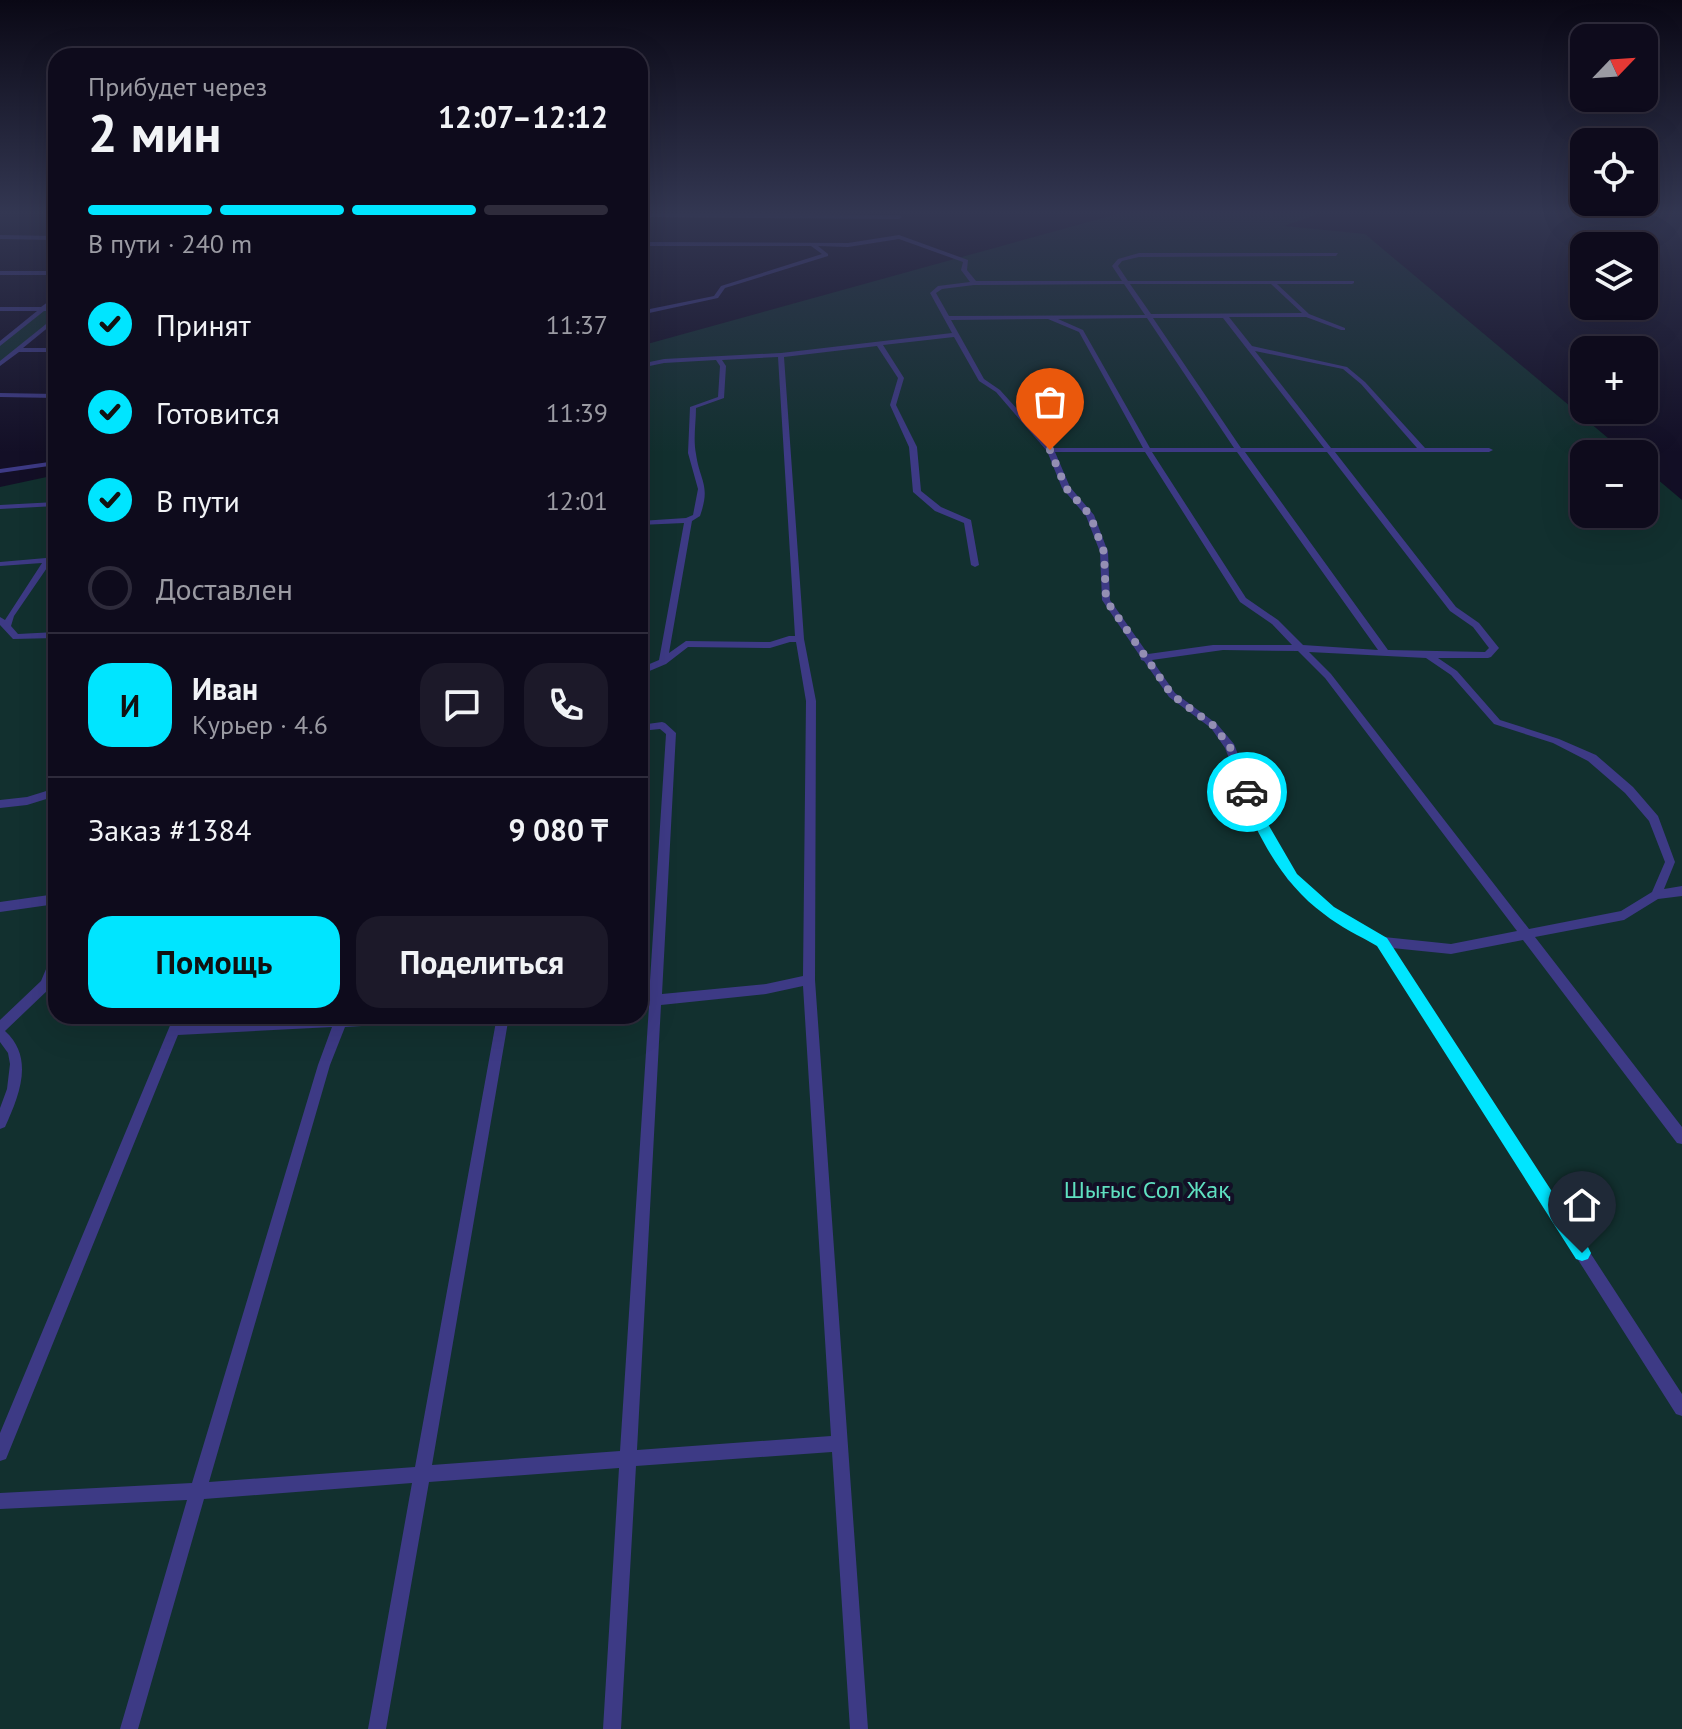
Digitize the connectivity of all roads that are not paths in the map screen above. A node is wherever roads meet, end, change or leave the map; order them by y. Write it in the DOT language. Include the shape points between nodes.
graph roads {
  1 [pos="720,292"];
  2 [pos="934,292"];
  3 [pos="1132,292"];
  4 [pos="1282,292"];
  5 [pos="48,304"];
  6 [pos="0,309"];
  7 [pos="42,309"];
  8 [pos="48,309"];
  9 [pos="648,311"];
  10 [pos="1307,315"];
  11 [pos="1148,316"];
  12 [pos="1225,316"];
  13 [pos="1049,317"];
  14 [pos="946,318"];
  15 [pos="48,325"];
  16 [pos="1343,329"];
  17 [pos="953,335"];
  18 [pos="879,344"];
  19 [pos="0,347"];
  20 [pos="1250,348"];
  21 [pos="17,350"];
  22 [pos="48,350"];
  23 [pos="781,355"];
  24 [pos="718,358"];
  25 [pos="0,364"];
  26 [pos="648,364"];
  27 [pos="0,395"];
  28 [pos="48,396"];
  29 [pos="1050,450"];
  30 [pos="1331,450"];
  31 [pos="1423,450"];
  32 [pos="1489,450"];
  33 [pos="1148,451"];
  34 [pos="1240,451"];
  35 [pos="48,464"];
  36 [pos="0,471"];
  37 [pos="48,504"];
  38 [pos="0,507"];
  39 [pos="688,520"];
  40 [pos="648,522"];
  41 [pos="48,560"];
  42 [pos="0,564"];
  43 [pos="48,565"];
  44 [pos="975,565"];
  45 [pos="4,623"];
  46 [pos="48,635"];
  47 [pos="800,639"];
  48 [pos="1301,649"];
  49 [pos="1384,651"];
  50 [pos="1144,658"];
  51 [pos="1431,658"];
  52 [pos="663,662"];
  53 [pos="648,669"];
  54 [pos="648,727"];
  55 [pos="48,794"];
  56 [pos="0,804"];
  57 [pos="1682,891"];
  58 [pos="1656,895"];
  59 [pos="48,900"];
  60 [pos="0,907"];
  61 [pos="1528,933"];
  62 [pos="1382,942"];
  63 [pos="48,979"];
  64 [pos="809,980"];
  65 [pos="648,1002"];
  66 [pos="177,1024"];
  67 [pos="340,1024"];
  68 [pos="502,1024"];
  69 [pos="647,1024"];
  70 [pos="0,1031"];
  71 [pos="0,1123"];
  72 [pos="1682,1138"];
  73 [pos="1682,1408"];
  74 [pos="840,1443"];
  75 [pos="0,1453"];
  76 [pos="627,1459"];
  77 [pos="421,1473"];
  78 [pos="199,1491"];
  79 [pos="0,1501"];
  80 [pos="129,1729"];
  81 [pos="377,1729"];
  82 [pos="612,1729"];
  83 [pos="859,1729"];
  1 -- 9 [label="street" via="716,297"];
  2 -- 14 [label="street"];
  3 -- 11 [label="street"];
  4 -- 10 [label="street"];
  5 -- 7 [label="street"];
  6 -- 7 [label="street"];
  7 -- 8 [label="street"];
  7 -- 19 [label="street"];
  10 -- 12 [label="street"];
  10 -- 16 [label="street"];
  11 -- 12 [label="street"];
  11 -- 13 [label="street"];
  11 -- 34 [label="street"];
  12 -- 20 [label="street"];
  13 -- 14 [label="street"];
  13 -- 33 [label="street" via="1081,331"];
  14 -- 17 [label="street"];
  15 -- 21 [label="street"];
  17 -- 18 [label="street"];
  17 -- 29 [label="street" via="981,380 998,391"];
  18 -- 23 [label="street"];
  18 -- 44 [label="street" via="901,378 893,405 913,447 917,492 938,509 968,522"];
  19 -- 21 [label="street"];
  20 -- 30 [label="street"];
  20 -- 31 [label="street" via="1345,368"];
  21 -- 22 [label="street"];
  21 -- 25 [label="street"];
  23 -- 24 [label="street"];
  23 -- 47 [label="street"];
  24 -- 26 [label="street"];
  24 -- 39 [label="street" via="723,366 721,398 693,407 692,454 704,482 696,516"];
  27 -- 28 [label="street"];
  29 -- 33 [label="street"];
  29 -- 50 [label="street" via="1066,488 1090,515 1104,552 1106,600"];
  30 -- 31 [label="street"];
  30 -- 34 [label="street"];
  30 -- 51 [label="street" via="1453,609 1476,625 1494,648 1488,655"];
  31 -- 32 [label="street"];
  33 -- 34 [label="street"];
  33 -- 48 [label="street" via="1243,600"];
  34 -- 49 [label="street"];
  35 -- 36 [label="street"];
  37 -- 38 [label="street"];
  39 -- 40 [label="street"];
  39 -- 52 [label="street"];
  41 -- 42 [label="street"];
  43 -- 45 [label="street"];
  45 -- 46 [label="street" via="16,637"];
  47 -- 52 [label="street" via="770,645 686,644"];
  47 -- 64 [label="street" via="811,701"];
  48 -- 49 [label="street"];
  48 -- 50 [label="street" via="1220,647"];
  48 -- 61 [label="street" via="1328,676"];
  49 -- 51 [label="street"];
  50 -- 62 [label="street" via="1172,695 1214,726 1230,747 1255,812 1292,877 1329,911"];
  51 -- 58 [label="street" via="1454,673 1497,722 1592,758 1629,790 1654,819 1670,862"];
  52 -- 53 [label="street"];
  54 -- 65 [label="street" via="662,725 671,733"];
  55 -- 56 [label="street"];
  57 -- 58 [label="street"];
  58 -- 61 [label="street" via="1624,915"];
  59 -- 60 [label="street"];
  61 -- 62 [label="street" via="1451,949"];
  61 -- 72 [label="street"];
  62 -- 73 [label="street"];
  63 -- 70 [label="street"];
  64 -- 65 [label="street"];
  64 -- 74 [label="street"];
  66 -- 75 [label="street"];
  67 -- 78 [label="street"];
  68 -- 77 [label="street"];
  69 -- 76 [label="street"];
  70 -- 71 [label="street" via="18,1067"];
  74 -- 76 [label="street"];
  74 -- 83 [label="street"];
  76 -- 77 [label="street"];
  76 -- 82 [label="street"];
  77 -- 78 [label="street"];
  77 -- 81 [label="street"];
  78 -- 79 [label="street"];
  78 -- 80 [label="street"];
}
